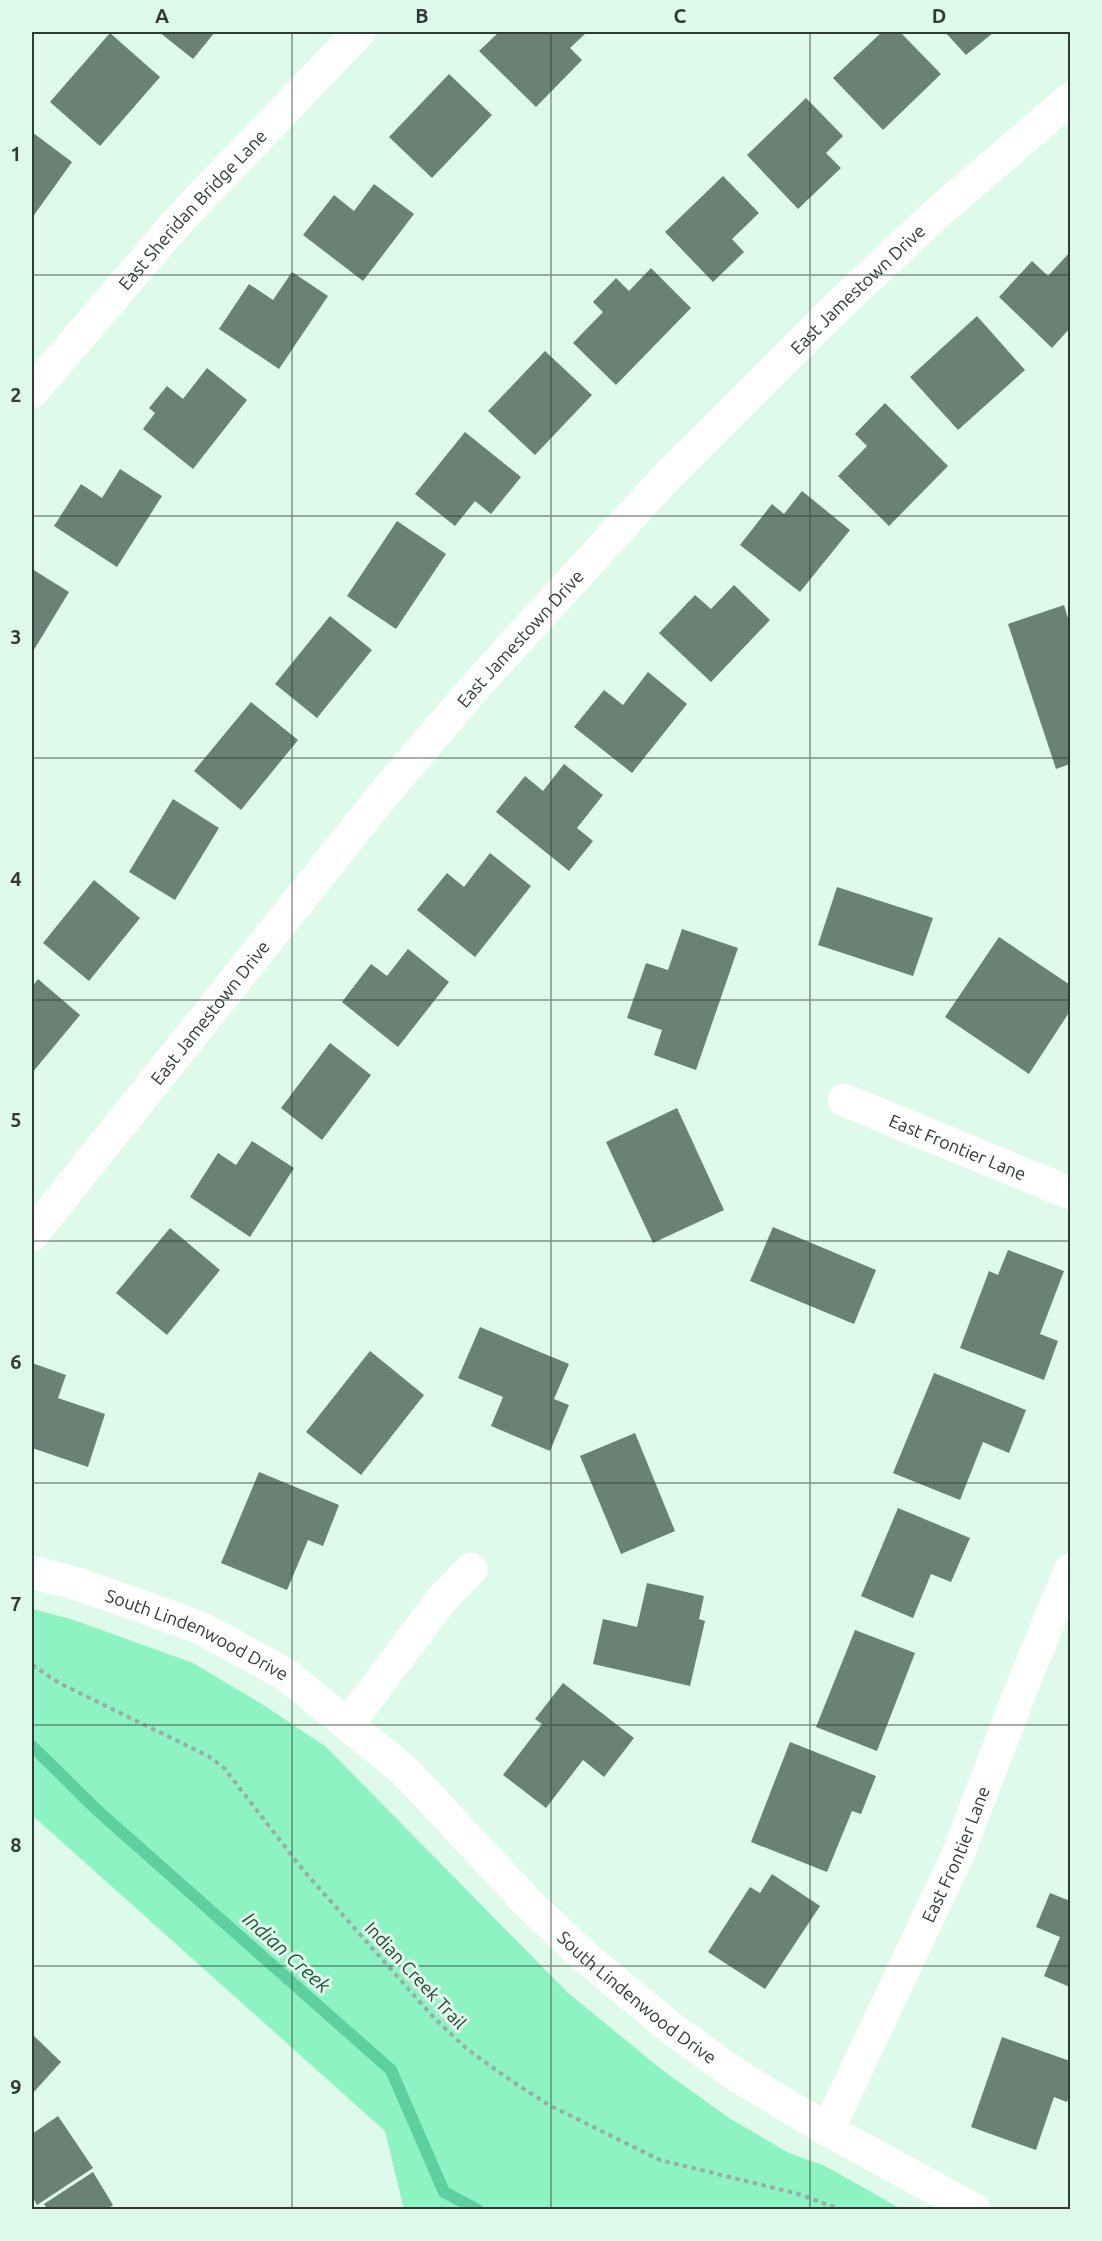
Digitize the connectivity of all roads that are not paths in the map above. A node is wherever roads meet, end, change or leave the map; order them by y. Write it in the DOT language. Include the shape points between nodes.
graph roads {
  1 [pos="359,32"];
  2 [pos="1071,99"];
  3 [pos="32,392"];
  4 [pos="844,1100"];
  5 [pos="1071,1193"];
  6 [pos="32,1235"];
  7 [pos="471,1569"];
  8 [pos="1071,1570"];
  9 [pos="32,1572"];
  10 [pos="348,1724"];
  11 [pos="828,2130"];
  12 [pos="974,2210"];
  1 -- 3 [label="street, East Sheridan Bridge Lane" via="179,220"];
  2 -- 6 [label="street, East Jamestown Drive" via="936,214 845,299 645,500 387,790"];
  4 -- 5 [label="street, East Frontier Lane"];
  7 -- 10 [label="street" via="442,1599"];
  8 -- 11 [label="street, East Frontier Lane" via="958,1854"];
  9 -- 10 [label="street, South Lindenwood Drive" via="199,1627 285,1674"];
  10 -- 11 [label="street, South Lindenwood Drive" via="404,1770 529,1904 584,1956 671,2028 738,2076"];
  11 -- 12 [label="street, South Lindenwood Drive"];
}
